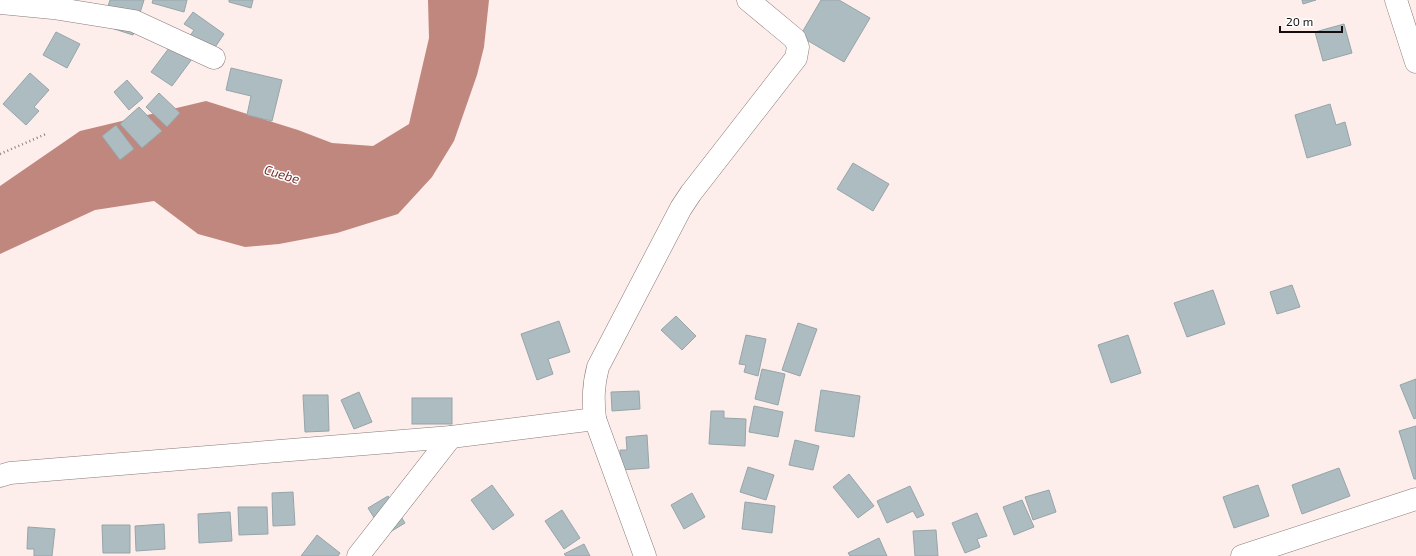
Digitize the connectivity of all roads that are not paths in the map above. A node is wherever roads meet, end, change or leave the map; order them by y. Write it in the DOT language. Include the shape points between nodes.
graph roads {
  1 [pos="748,0"];
  2 [pos="1396,0"];
  3 [pos="0,3"];
  4 [pos="214,58"];
  5 [pos="1416,62"];
  6 [pos="595,419"];
  7 [pos="452,437"];
  8 [pos="0,476"];
  9 [pos="1416,498"];
  10 [pos="1280,551"];
  11 [pos="358,556"];
  12 [pos="645,556"];
  13 [pos="1242,556"];
  1 -- 6 [label="street" via="795,39 798,48 796,58 680,208 598,367 593,397"];
  2 -- 5 [label="street"];
  3 -- 4 [label="street" via="61,9 134,21"];
  6 -- 7 [label="street"];
  6 -- 12 [label="street"];
  7 -- 8 [label="street" via="10,473"];
  7 -- 11 [label="street"];
  9 -- 10 [label="street"];
  10 -- 13 [label="street"];
}
